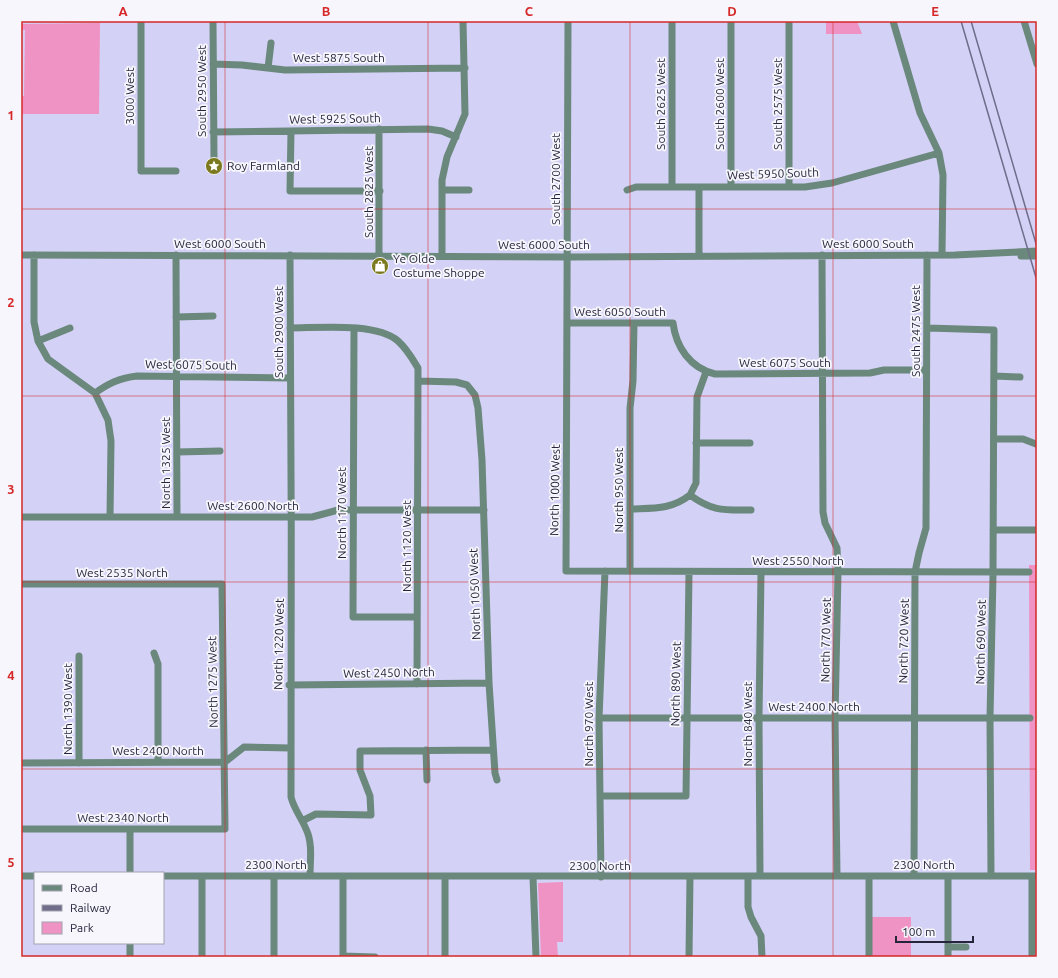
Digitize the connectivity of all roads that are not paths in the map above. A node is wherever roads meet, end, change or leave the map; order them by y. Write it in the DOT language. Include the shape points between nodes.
graph roads {
  1 [pos="141,21"];
  2 [pos="213,21"];
  3 [pos="463,21"];
  4 [pos="568,21"];
  5 [pos="672,21"];
  6 [pos="731,21"];
  7 [pos="789,21"];
  8 [pos="893,21"];
  9 [pos="1024,21"];
  10 [pos="271,43"];
  11 [pos="1036,55"];
  12 [pos="213,64"];
  13 [pos="1037,64"];
  14 [pos="268,68"];
  15 [pos="465,68"];
  16 [pos="380,129"];
  17 [pos="291,130"];
  18 [pos="214,132"];
  19 [pos="456,137"];
  20 [pos="939,153"];
  21 [pos="214,160"];
  22 [pos="176,171"];
  23 [pos="672,187"];
  24 [pos="699,187"];
  25 [pos="731,187"];
  26 [pos="790,187"];
  27 [pos="442,190"];
  28 [pos="469,190"];
  29 [pos="627,190"];
  30 [pos="380,191"];
  31 [pos="1037,251"];
  32 [pos="21,255"];
  33 [pos="34,255"];
  34 [pos="176,255"];
  35 [pos="290,255"];
  36 [pos="379,255"];
  37 [pos="822,255"];
  38 [pos="927,255"];
  39 [pos="942,255"];
  40 [pos="1032,255"];
  41 [pos="442,256"];
  42 [pos="699,256"];
  43 [pos="567,257"];
  44 [pos="213,316"];
  45 [pos="176,317"];
  46 [pos="567,323"];
  47 [pos="634,323"];
  48 [pos="70,328"];
  49 [pos="290,328"];
  50 [pos="354,328"];
  51 [pos="926,328"];
  52 [pos="38,341"];
  53 [pos="926,370"];
  54 [pos="706,372"];
  55 [pos="822,373"];
  56 [pos="176,376"];
  57 [pos="994,376"];
  58 [pos="1020,377"];
  59 [pos="290,378"];
  60 [pos="418,381"];
  61 [pos="95,393"];
  62 [pos="926,407"];
  63 [pos="291,408"];
  64 [pos="567,409"];
  65 [pos="994,439"];
  66 [pos="696,443"];
  67 [pos="750,443"];
  68 [pos="1036,444"];
  69 [pos="220,451"];
  70 [pos="176,452"];
  71 [pos="690,496"];
  72 [pos="630,509"];
  73 [pos="353,510"];
  74 [pos="418,510"];
  75 [pos="484,510"];
  76 [pos="751,510"];
  77 [pos="21,517"];
  78 [pos="110,517"];
  79 [pos="177,517"];
  80 [pos="292,517"];
  81 [pos="993,530"];
  82 [pos="1037,530"];
  83 [pos="566,571"];
  84 [pos="605,571"];
  85 [pos="630,572"];
  86 [pos="689,572"];
  87 [pos="761,572"];
  88 [pos="838,572"];
  89 [pos="915,572"];
  90 [pos="993,572"];
  91 [pos="1029,572"];
  92 [pos="21,584"];
  93 [pos="222,584"];
  94 [pos="418,617"];
  95 [pos="154,653"];
  96 [pos="79,656"];
  97 [pos="489,683"];
  98 [pos="417,684"];
  99 [pos="289,685"];
  100 [pos="599,718"];
  101 [pos="687,718"];
  102 [pos="759,718"];
  103 [pos="835,718"];
  104 [pos="914,718"];
  105 [pos="990,718"];
  106 [pos="1030,718"];
  107 [pos="291,748"];
  108 [pos="426,750"];
  109 [pos="493,750"];
  110 [pos="158,762"];
  111 [pos="225,762"];
  112 [pos="21,763"];
  113 [pos="79,763"];
  114 [pos="427,780"];
  115 [pos="497,780"];
  116 [pos="600,796"];
  117 [pos="302,821"];
  118 [pos="21,829"];
  119 [pos="130,829"];
  120 [pos="225,829"];
  121 [pos="130,872"];
  122 [pos="21,876"];
  123 [pos="34,876"];
  124 [pos="164,876"];
  125 [pos="202,876"];
  126 [pos="274,876"];
  127 [pos="310,876"];
  128 [pos="343,876"];
  129 [pos="690,876"];
  130 [pos="748,876"];
  131 [pos="760,876"];
  132 [pos="837,876"];
  133 [pos="869,876"];
  134 [pos="914,876"];
  135 [pos="948,876"];
  136 [pos="991,876"];
  137 [pos="1034,876"];
  138 [pos="445,877"];
  139 [pos="533,877"];
  140 [pos="601,877"];
  141 [pos="130,944"];
  142 [pos="1034,944"];
  143 [pos="948,947"];
  144 [pos="966,947"];
  145 [pos="130,957"];
  146 [pos="202,957"];
  147 [pos="274,957"];
  148 [pos="343,957"];
  149 [pos="376,957"];
  150 [pos="445,957"];
  151 [pos="536,957"];
  152 [pos="689,957"];
  153 [pos="762,957"];
  154 [pos="869,957"];
  155 [pos="948,957"];
  156 [pos="1032,957"];
  1 -- 22 [label="street, 3000 West" via="141,171"];
  2 -- 12 [label="street, South 2950 West"];
  3 -- 15 [label="street"];
  4 -- 43 [label="street, South 2700 West"];
  5 -- 23 [label="street, South 2625 West"];
  6 -- 25 [label="street, South 2600 West"];
  7 -- 26 [label="street, South 2575 West"];
  8 -- 20 [label="street" via="920,113"];
  9 -- 11 [label="street"];
  10 -- 14 [label="street"];
  11 -- 13 [label="street"];
  12 -- 14 [label="street, West 5875 South"];
  12 -- 18 [label="street, South 2950 West"];
  14 -- 15 [label="street, West 5875 South"];
  15 -- 19 [label="street" via="465,114"];
  16 -- 17 [label="street, West 5925 South"];
  16 -- 19 [label="street, West 5925 South" via="428,129"];
  16 -- 30 [label="street, South 2825 West"];
  17 -- 18 [label="street, West 5925 South"];
  17 -- 30 [label="street" via="290,191"];
  18 -- 21 [label="street, South 2950 West"];
  19 -- 27 [label="street" via="443,168"];
  20 -- 26 [label="street, West 5950 South" via="832,183"];
  20 -- 39 [label="street" via="943,175"];
  23 -- 24 [label="street, West 5950 South"];
  23 -- 29 [label="street, West 5950 South" via="636,187"];
  24 -- 25 [label="street, West 5950 South"];
  24 -- 42 [label="street"];
  25 -- 26 [label="street, West 5950 South"];
  27 -- 28 [label="street"];
  27 -- 41 [label="street"];
  30 -- 36 [label="street, South 2825 West"];
  31 -- 40 [label="street, West 6000 South"];
  32 -- 33 [label="street, West 6000 South"];
  33 -- 34 [label="street, West 6000 South"];
  33 -- 52 [label="street" via="34,322"];
  34 -- 35 [label="street, West 6000 South"];
  34 -- 45 [label="street"];
  35 -- 36 [label="street, West 6000 South"];
  35 -- 49 [label="street, South 2900 West"];
  36 -- 41 [label="street, West 6000 South"];
  37 -- 38 [label="street, West 6000 South"];
  37 -- 42 [label="street, West 6000 South"];
  37 -- 55 [label="street, North 770 West"];
  38 -- 39 [label="street, West 6000 South"];
  38 -- 51 [label="street, South 2475 West"];
  39 -- 40 [label="street, West 6000 South" via="1004,252"];
  41 -- 43 [label="street, West 6000 South"];
  42 -- 43 [label="street, West 6000 South"];
  43 -- 46 [label="street, South 2700 West"];
  44 -- 45 [label="street"];
  45 -- 56 [label="street"];
  46 -- 47 [label="street, West 6050 South"];
  46 -- 64 [label="street, South 2700 West"];
  47 -- 54 [label="street, West 6050 South" via="674,323 675,334 688,359"];
  47 -- 72 [label="street, North 950 West" via="630,408"];
  48 -- 52 [label="street"];
  49 -- 50 [label="street"];
  49 -- 59 [label="street, South 2900 West"];
  50 -- 60 [label="street, North 1120 West" via="383,332 397,340 410,353 418,368"];
  50 -- 73 [label="street, North 1170 West"];
  51 -- 53 [label="street, South 2475 West"];
  51 -- 57 [label="street, North 690 West" via="994,330"];
  52 -- 61 [label="street" via="48,358"];
  53 -- 55 [label="street, West 6075 South"];
  53 -- 62 [label="street, South 2475 West"];
  54 -- 55 [label="street, West 6075 South"];
  54 -- 66 [label="street" via="697,397"];
  55 -- 88 [label="street, North 770 West" via="823,512 825,523 837,548"];
  56 -- 59 [label="street, West 6075 South"];
  56 -- 61 [label="street, West 6075 South" via="122,378 110,382"];
  56 -- 70 [label="street, North 1325 West"];
  57 -- 58 [label="street"];
  57 -- 65 [label="street, North 690 West"];
  59 -- 63 [label="street, South 2900 West"];
  60 -- 74 [label="street, North 1120 West"];
  60 -- 75 [label="street, North 1050 West" via="456,382 467,385 475,395"];
  61 -- 78 [label="street" via="108,420 111,440"];
  62 -- 89 [label="street, North 720 West" via="926,528"];
  63 -- 80 [label="street, North 1220 West"];
  64 -- 83 [label="street, North 1000 West"];
  65 -- 68 [label="street" via="1023,439"];
  65 -- 81 [label="street, North 690 West"];
  66 -- 67 [label="street"];
  66 -- 71 [label="street" via="696,483"];
  69 -- 70 [label="street"];
  70 -- 79 [label="street, North 1325 West"];
  71 -- 72 [label="street" via="679,504 661,508"];
  71 -- 76 [label="street" via="708,507 720,510"];
  72 -- 85 [label="street, North 950 West"];
  73 -- 74 [label="street, West 2600 North"];
  73 -- 80 [label="street, West 2600 North" via="338,510 312,517"];
  73 -- 94 [label="street, North 1170 West" via="353,617"];
  74 -- 75 [label="street, West 2600 North"];
  74 -- 94 [label="street, North 1120 West"];
  75 -- 97 [label="street, North 1050 West"];
  77 -- 78 [label="street, West 2600 North"];
  78 -- 79 [label="street, West 2600 North"];
  79 -- 80 [label="street, West 2600 North"];
  80 -- 99 [label="street, North 1220 West"];
  81 -- 82 [label="street"];
  81 -- 90 [label="street, North 690 West"];
  83 -- 84 [label="street, West 2550 North"];
  84 -- 85 [label="street, West 2550 North"];
  84 -- 100 [label="street, North 970 West"];
  85 -- 86 [label="street, West 2550 North"];
  86 -- 87 [label="street, West 2550 North"];
  86 -- 101 [label="street, North 890 West"];
  87 -- 88 [label="street, West 2550 North"];
  87 -- 102 [label="street, North 840 West"];
  88 -- 89 [label="street, West 2550 North"];
  88 -- 103 [label="street, North 770 West"];
  89 -- 90 [label="street, West 2550 North"];
  89 -- 104 [label="street, North 720 West"];
  90 -- 91 [label="street, West 2550 North"];
  90 -- 105 [label="street, North 690 West"];
  92 -- 93 [label="street, West 2535 North"];
  93 -- 111 [label="street, North 1275 West"];
  94 -- 98 [label="street, North 1120 West"];
  95 -- 110 [label="street" via="158,664"];
  96 -- 113 [label="street, North 1390 West"];
  97 -- 98 [label="street, West 2450 North"];
  97 -- 109 [label="street, North 1050 West"];
  98 -- 99 [label="street, West 2450 North"];
  99 -- 107 [label="street, North 1220 West"];
  100 -- 101 [label="street, West 2400 North"];
  100 -- 116 [label="street, North 970 West"];
  101 -- 102 [label="street, West 2400 North"];
  101 -- 116 [label="street, North 890 West" via="686,796"];
  102 -- 103 [label="street, West 2400 North"];
  102 -- 131 [label="street, North 840 West"];
  103 -- 104 [label="street, West 2400 North"];
  103 -- 132 [label="street, North 770 West"];
  104 -- 105 [label="street, West 2400 North"];
  104 -- 134 [label="street, North 720 West"];
  105 -- 106 [label="street, West 2400 North"];
  105 -- 136 [label="street, North 690 West"];
  107 -- 111 [label="street" via="244,747"];
  107 -- 117 [label="street, North 1220 West" via="291,797 294,810"];
  108 -- 109 [label="street"];
  108 -- 114 [label="street"];
  108 -- 117 [label="street" via="360,751 360,770 370,796 371,815 316,814"];
  109 -- 115 [label="street, North 1050 West"];
  110 -- 111 [label="street, West 2400 North"];
  110 -- 113 [label="street, West 2400 North"];
  111 -- 120 [label="street, North 1275 West"];
  112 -- 113 [label="street, West 2400 North"];
  116 -- 140 [label="street, North 970 West"];
  117 -- 127 [label="street, North 1220 West" via="310,841"];
  118 -- 119 [label="street, West 2340 North"];
  119 -- 120 [label="street, West 2340 North"];
  119 -- 121 [label="street"];
  122 -- 123 [label="street"];
  124 -- 125 [label="street, 2300 North"];
  125 -- 126 [label="street, 2300 North"];
  125 -- 146 [label="street"];
  126 -- 127 [label="street, 2300 North"];
  126 -- 147 [label="street"];
  127 -- 128 [label="street, 2300 North"];
  128 -- 138 [label="street, 2300 North"];
  128 -- 148 [label="street"];
  129 -- 130 [label="street, 2300 North"];
  129 -- 140 [label="street, 2300 North"];
  129 -- 152 [label="street"];
  130 -- 131 [label="street, 2300 North"];
  130 -- 153 [label="street" via="748,907 761,936"];
  131 -- 132 [label="street, 2300 North"];
  132 -- 133 [label="street, 2300 North"];
  133 -- 134 [label="street, 2300 North"];
  133 -- 154 [label="street"];
  134 -- 135 [label="street, 2300 North"];
  135 -- 136 [label="street, 2300 North"];
  135 -- 143 [label="street"];
  136 -- 137 [label="street, 2300 North"];
  137 -- 142 [label="street"];
  138 -- 139 [label="street, 2300 North"];
  138 -- 150 [label="street"];
  139 -- 140 [label="street, 2300 North"];
  139 -- 151 [label="street"];
  141 -- 145 [label="street"];
  142 -- 156 [label="street"];
  143 -- 144 [label="street"];
  143 -- 155 [label="street"];
  148 -- 149 [label="street"];
}
